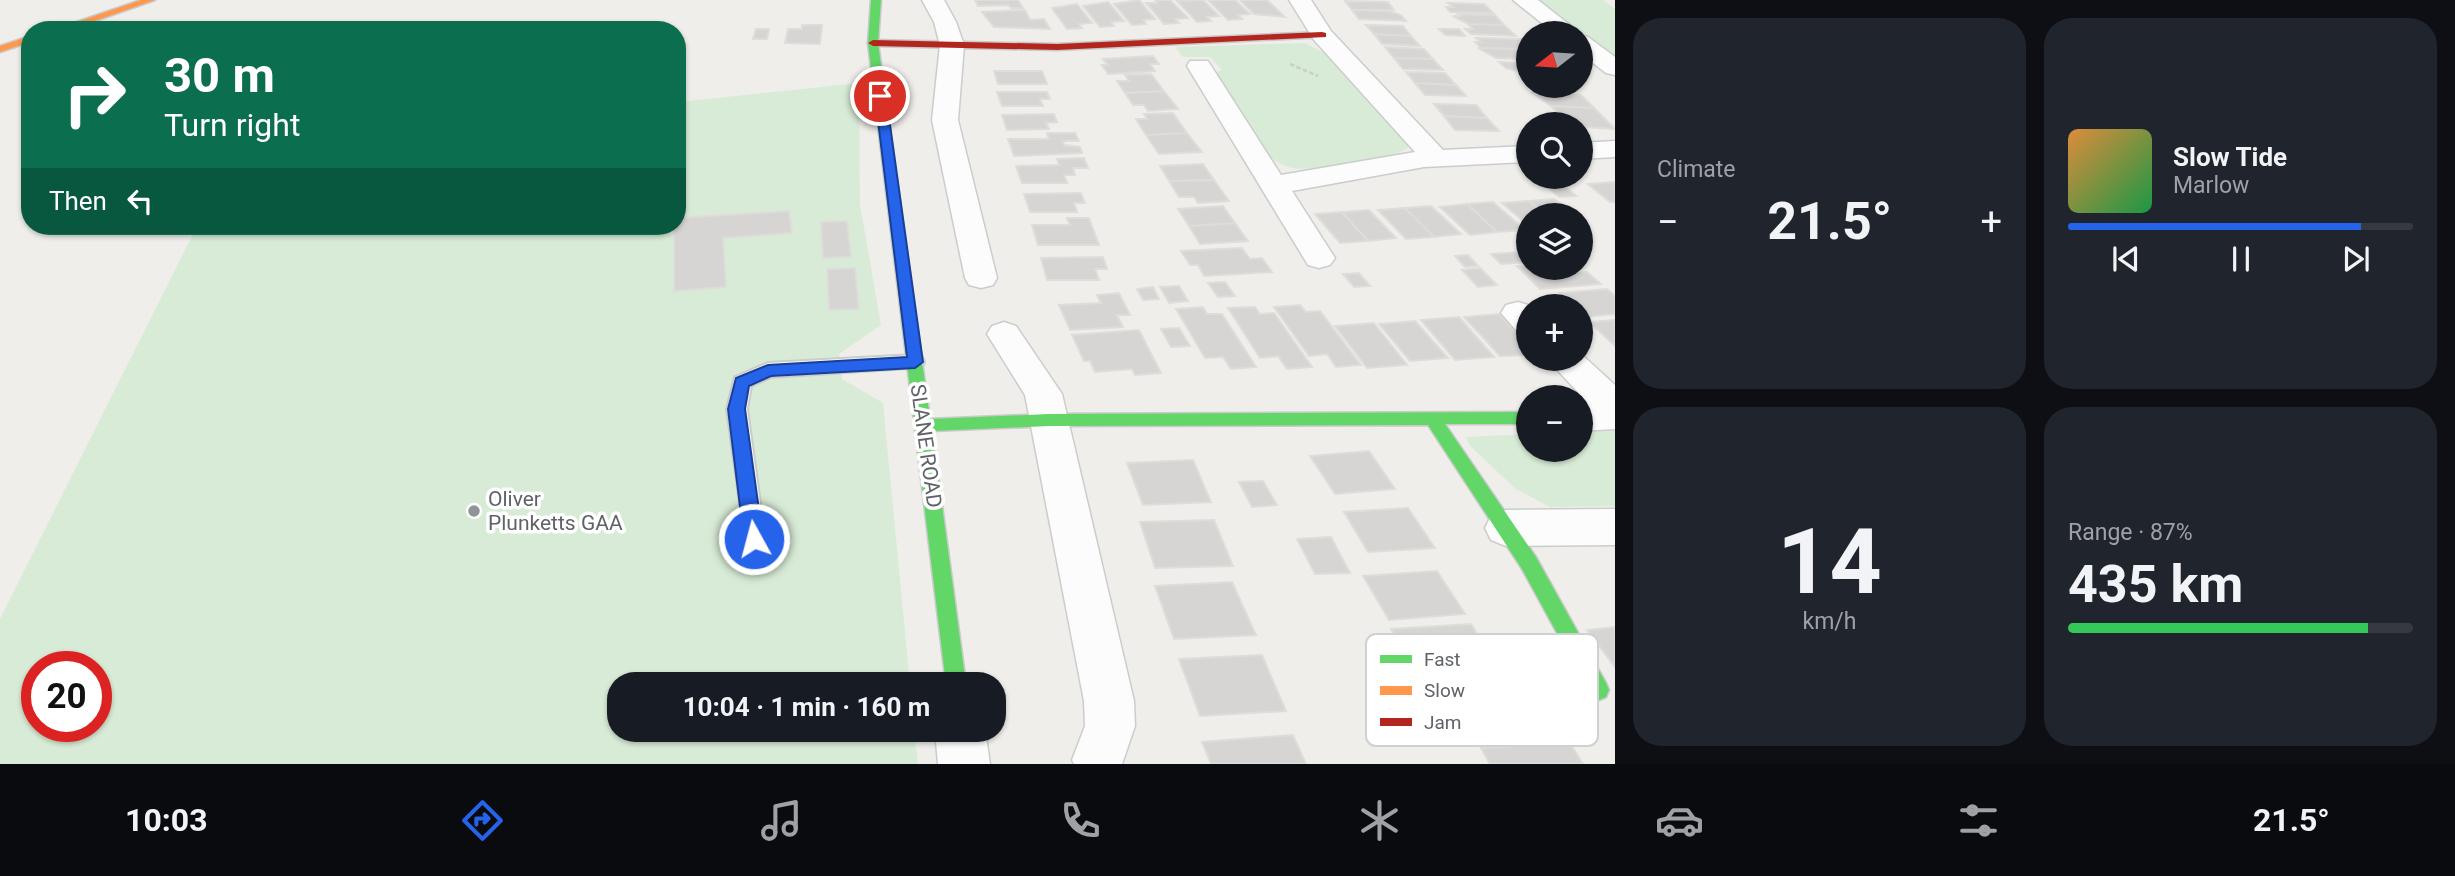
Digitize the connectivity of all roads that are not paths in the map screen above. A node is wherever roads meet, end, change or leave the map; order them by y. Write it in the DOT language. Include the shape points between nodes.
graph roads {
  1 [pos="150,0"];
  2 [pos="876,0"];
  3 [pos="933,0"];
  4 [pos="1300,0"];
  5 [pos="1524,0"];
  6 [pos="86,21"];
  7 [pos="1553,21"];
  8 [pos="1322,35"];
  9 [pos="21,42"];
  10 [pos="873,43"];
  11 [pos="952,45"];
  12 [pos="0,49"];
  13 [pos="1593,52"];
  14 [pos="1199,66"];
  15 [pos="1615,68"];
  16 [pos="1615,149"];
  17 [pos="1593,150"];
  18 [pos="1516,155"];
  19 [pos="1435,158"];
  20 [pos="1273,185"];
  21 [pos="1319,258"];
  22 [pos="981,278"];
  23 [pos="1004,334"];
  24 [pos="915,362"];
  25 [pos="1578,371"];
  26 [pos="1615,407"];
  27 [pos="1615,415"];
  28 [pos="1593,416"];
  29 [pos="1516,418"];
  30 [pos="1049,420"];
  31 [pos="1434,421"];
  32 [pos="924,425"];
  33 [pos="1615,527"];
  34 [pos="1506,528"];
  35 [pos="754,539"];
  36 [pos="1569,634"];
  37 [pos="955,672"];
  38 [pos="961,742"];
  39 [pos="1098,760"];
  40 [pos="964,764"];
  1 -- 6 [label="street"];
  2 -- 10 [label="street, SLANE ROAD"];
  3 -- 11 [label="street"];
  4 -- 8 [label="street"];
  5 -- 7 [label="street"];
  8 -- 11 [label="street" via="1056,47"];
  8 -- 19 [label="street"];
  9 -- 12 [label="street"];
  10 -- 11 [label="street"];
  10 -- 24 [label="street, SLANE ROAD"];
  11 -- 22 [label="street" via="945,120"];
  13 -- 15 [label="street"];
  14 -- 20 [label="street"];
  16 -- 17 [label="street"];
  18 -- 19 [label="street"];
  19 -- 20 [label="street"];
  20 -- 21 [label="street"];
  23 -- 30 [label="street" via="1043,394"];
  24 -- 32 [label="street, SLANE ROAD"];
  24 -- 35 [label="lane" via="768,370 742,382 737,409"];
  25 -- 26 [label="street"];
  27 -- 28 [label="street"];
  29 -- 31 [label="street"];
  30 -- 31 [label="street"];
  30 -- 32 [label="street"];
  30 -- 39 [label="street" via="1109,701 1110,726"];
  31 -- 34 [label="street"];
  32 -- 37 [label="street, SLANE ROAD"];
  33 -- 34 [label="street"];
  34 -- 36 [label="street"];
  38 -- 40 [label="street"];
}
